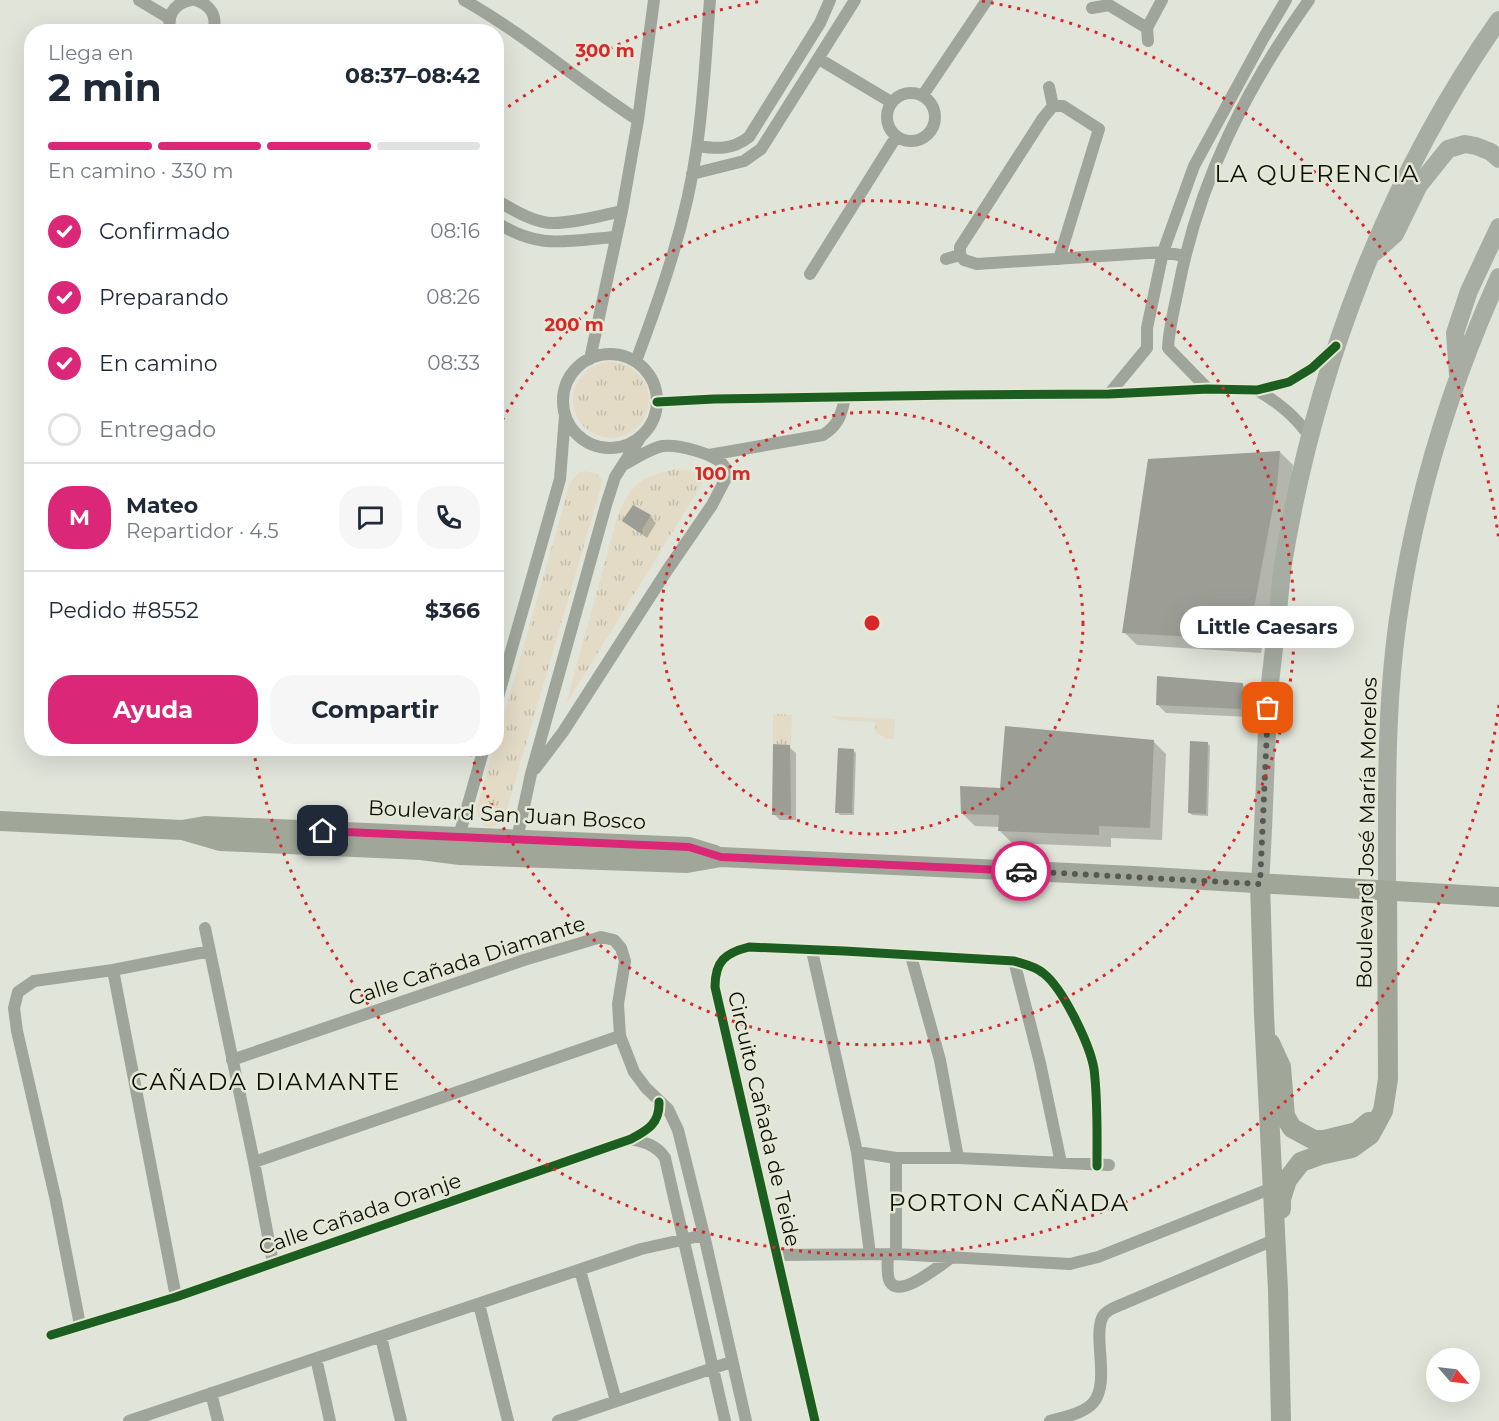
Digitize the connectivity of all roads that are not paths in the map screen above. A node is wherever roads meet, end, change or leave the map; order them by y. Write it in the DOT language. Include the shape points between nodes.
graph roads {
  1 [pos="139,0"];
  2 [pos="185,0"];
  3 [pos="196,0"];
  4 [pos="464,0"];
  5 [pos="654,0"];
  6 [pos="710,0"];
  7 [pos="830,0"];
  8 [pos="854,0"];
  9 [pos="987,0"];
  10 [pos="1162,0"];
  11 [pos="1286,0"];
  12 [pos="1309,0"];
  13 [pos="1111,3"];
  14 [pos="1092,8"];
  15 [pos="169,18"];
  16 [pos="1499,20"];
  17 [pos="170,24"];
  18 [pos="216,24"];
  19 [pos="1147,27"];
  20 [pos="1148,40"];
  21 [pos="819,59"];
  22 [pos="1049,87"];
  23 [pos="923,95"];
  24 [pos="891,102"];
  25 [pos="1053,106"];
  26 [pos="638,120"];
  27 [pos="896,137"];
  28 [pos="697,146"];
  29 [pos="1499,159"];
  30 [pos="692,174"];
  31 [pos="504,204"];
  32 [pos="622,211"];
  33 [pos="504,227"];
  34 [pos="1499,227"];
  35 [pos="616,237"];
  36 [pos="1163,252"];
  37 [pos="960,255"];
  38 [pos="1185,256"];
  39 [pos="1369,257"];
  40 [pos="946,258"];
  41 [pos="1059,259"];
  42 [pos="810,274"];
  43 [pos="1499,277"];
  44 [pos="1335,346"];
  45 [pos="1147,348"];
  46 [pos="1168,348"];
  47 [pos="590,359"];
  48 [pos="636,361"];
  49 [pos="1458,380"];
  50 [pos="1208,388"];
  51 [pos="1257,390"];
  52 [pos="1109,394"];
  53 [pos="845,398"];
  54 [pos="657,402"];
  55 [pos="565,416"];
  56 [pos="642,435"];
  57 [pos="1310,437"];
  58 [pos="709,455"];
  59 [pos="623,465"];
  60 [pos="504,676"];
  61 [pos="482,756"];
  62 [pos="531,774"];
  63 [pos="0,821"];
  64 [pos="459,846"];
  65 [pos="515,847"];
  66 [pos="488,849"];
  67 [pos="1260,884"];
  68 [pos="1387,891"];
  69 [pos="1499,897"];
  70 [pos="205,928"];
  71 [pos="210,951"];
  72 [pos="812,951"];
  73 [pos="911,956"];
  74 [pos="1014,961"];
  75 [pos="113,970"];
  76 [pos="1265,1032"];
  77 [pos="620,1036"];
  78 [pos="232,1060"];
  79 [pos="1388,1079"];
  80 [pos="659,1102"];
  81 [pos="631,1139"];
  82 [pos="857,1152"];
  83 [pos="896,1158"];
  84 [pos="958,1158"];
  85 [pos="254,1162"];
  86 [pos="1061,1163"];
  87 [pos="1272,1188"];
  88 [pos="704,1235"];
  89 [pos="685,1239"];
  90 [pos="1274,1240"];
  91 [pos="870,1254"];
  92 [pos="892,1254"];
  93 [pos="777,1255"];
  94 [pos="951,1258"];
  95 [pos="273,1263"];
  96 [pos="580,1270"];
  97 [pos="1278,1290"];
  98 [pos="176,1297"];
  99 [pos="479,1304"];
  100 [pos="80,1325"];
  101 [pos="51,1335"];
  102 [pos="381,1337"];
  103 [pos="316,1358"];
  104 [pos="731,1362"];
  105 [pos="713,1368"];
  106 [pos="1281,1373"];
  107 [pos="211,1393"];
  108 [pos="616,1401"];
  109 [pos="129,1421"];
  110 [pos="218,1421"];
  111 [pos="330,1421"];
  112 [pos="401,1421"];
  113 [pos="508,1421"];
  114 [pos="558,1421"];
  115 [pos="725,1421"];
  116 [pos="746,1421"];
  117 [pos="815,1421"];
  118 [pos="1050,1421"];
  119 [pos="1281,1421"];
  120 [pos="1290,1421"];
  1 -- 15 [label="street"];
  2 -- 15 [label="street"];
  3 -- 18 [label="street" via="206,4"];
  4 -- 26 [label="street" via="498,19"];
  5 -- 26 [label="street"];
  6 -- 28 [label="street"];
  7 -- 28 [label="street" via="820,23 749,137 727,148"];
  8 -- 21 [label="street"];
  9 -- 23 [label="street"];
  10 -- 19 [label="street"];
  11 -- 36 [label="street" via="1194,166"];
  12 -- 38 [label="street" via="1275,47 1232,126 1210,174"];
  13 -- 14 [label="street"];
  13 -- 19 [label="street"];
  15 -- 17 [label="street"];
  16 -- 39 [label="main road, Boulevard José María Morelos" via="1438,118"];
  19 -- 20 [label="street"];
  21 -- 24 [label="street"];
  21 -- 30 [label="street" via="761,149 744,161"];
  22 -- 25 [label="street"];
  23 -- 24 [label="street" via="900,94"];
  23 -- 27 [label="street" via="932,103 934,125 918,141"];
  24 -- 27 [label="street" via="886,114"];
  25 -- 37 [label="street" via="981,213 960,247"];
  25 -- 41 [label="street" via="1063,106 1102,128"];
  26 -- 32 [label="street"];
  27 -- 42 [label="street"];
  28 -- 30 [label="street"];
  29 -- 39 [label="main road, Boulevard José María Morelos" via="1476,146 1465,144 1448,149 1419,185 1395,234"];
  30 -- 48 [label="street" via="668,273"];
  31 -- 32 [label="street" via="551,223"];
  32 -- 35 [label="street"];
  33 -- 35 [label="street" via="546,242"];
  34 -- 49 [label="main road, Boulevard José María Morelos" via="1469,291 1455,333"];
  35 -- 47 [label="street"];
  36 -- 38 [label="street"];
  36 -- 41 [label="street"];
  36 -- 45 [label="street" via="1147,328"];
  37 -- 40 [label="street"];
  37 -- 41 [label="street" via="977,264"];
  38 -- 46 [label="street"];
  39 -- 44 [label="main road, Boulevard José María Morelos"];
  43 -- 49 [label="main road, Boulevard José María Morelos"];
  44 -- 51 [label="street" via="1312,368 1289,382"];
  44 -- 57 [label="main road, Boulevard José María Morelos"];
  45 -- 46 [label="street"];
  45 -- 52 [label="street"];
  46 -- 50 [label="street"];
  47 -- 48 [label="street" via="605,354"];
  47 -- 55 [label="street" via="578,366 567,383"];
  48 -- 54 [label="street" via="655,386"];
  49 -- 68 [label="main road, Boulevard José María Morelos" via="1433,454 1400,607 1387,763"];
  50 -- 51 [label="street"];
  50 -- 52 [label="street"];
  51 -- 57 [label="street" via="1296,418"];
  52 -- 53 [label="street"];
  53 -- 54 [label="street"];
  53 -- 58 [label="street" via="841,419 823,435"];
  54 -- 56 [label="street" via="650,427"];
  55 -- 56 [label="street" via="580,438 598,446 618,447"];
  55 -- 60 [label="street" via="560,479"];
  56 -- 59 [label="street"];
  57 -- 67 [label="main road, Boulevard José María Morelos" via="1283,565 1268,708"];
  58 -- 59 [label="street" via="664,446"];
  58 -- 62 [label="street" via="721,460 726,472 717,497 564,732"];
  59 -- 62 [label="street" via="606,505"];
  61 -- 64 [label="street"];
  62 -- 65 [label="street"];
  63 -- 64 [label="main road, Boulevard San Juan Bosco" via="182,830 220,841 421,850"];
  64 -- 65 [label="main road, Boulevard San Juan Bosco"];
  64 -- 66 [label="street"];
  64 -- 66 [label="street"];
  65 -- 66 [label="street"];
  65 -- 67 [label="main road, Boulevard San Juan Bosco" via="689,847 721,857"];
  67 -- 68 [label="main road, Boulevard San Juan Bosco"];
  67 -- 76 [label="main road, Boulevard José María Morelos"];
  68 -- 69 [label="main road, Boulevard San Juan Bosco"];
  68 -- 79 [label="main road, Boulevard José María Morelos"];
  70 -- 71 [label="street, Calle Cañada Oranje"];
  71 -- 75 [label="street"];
  71 -- 78 [label="street, Calle Cañada Oranje"];
  72 -- 73 [label="street, Circuito Cañada de Teide"];
  72 -- 82 [label="street"];
  72 -- 93 [label="street, Circuito Cañada de Teide" via="735,951 724,958 715,977"];
  73 -- 74 [label="street, Circuito Cañada de Teide"];
  73 -- 84 [label="street" via="940,1060"];
  74 -- 86 [label="street"];
  74 -- 86 [label="street, Circuito Cañada de Teide" via="1043,972 1056,988 1075,1018 1093,1067 1103,1165"];
  75 -- 98 [label="street"];
  75 -- 100 [label="street" via="34,981 18,992 14,1008"];
  76 -- 79 [label="main road, Boulevard José María Morelos" via="1281,1067 1285,1116 1292,1128 1314,1140 1357,1132 1366,1125 1378,1110"];
  76 -- 87 [label="main road, Boulevard José María Morelos"];
  77 -- 78 [label="street, Calle Cañada Diamante" via="618,1004 624,954 614,940 601,937"];
  77 -- 80 [label="street, Calle Cañada Diamante" via="634,1072"];
  77 -- 85 [label="street"];
  78 -- 85 [label="street, Calle Cañada Oranje"];
  79 -- 97 [label="main road, Boulevard José María Morelos" via="1383,1112 1370,1135 1352,1148 1301,1162 1287,1180 1281,1199 1283,1256"];
  80 -- 81 [label="street, Calle Cañada Oranje" via="660,1111 653,1125"];
  80 -- 88 [label="street, Calle Cañada Diamante" via="668,1109 678,1130"];
  81 -- 89 [label="street" via="661,1152 669,1169"];
  81 -- 95 [label="street, Calle Cañada Oranje"];
  82 -- 83 [label="street, Circuito Cañada de Teide"];
  82 -- 91 [label="street"];
  83 -- 84 [label="street, Circuito Cañada de Teide"];
  83 -- 92 [label="street"];
  84 -- 86 [label="street, Circuito Cañada de Teide"];
  85 -- 95 [label="street, Calle Cañada Oranje"];
  87 -- 90 [label="main road, Boulevard José María Morelos"];
  87 -- 94 [label="street, Circuito Cañada de Teide" via="1082,1262 1057,1265"];
  88 -- 89 [label="street"];
  88 -- 104 [label="street, Calle Cañada Diamante"];
  89 -- 96 [label="street"];
  89 -- 105 [label="street"];
  90 -- 97 [label="main road, Boulevard José María Morelos"];
  90 -- 118 [label="street" via="1112,1308 1101,1321 1098,1396 1083,1410"];
  91 -- 92 [label="street, Circuito Cañada de Teide"];
  91 -- 93 [label="street, Circuito Cañada de Teide"];
  92 -- 94 [label="street, Circuito Cañada de Teide"];
  92 -- 94 [label="street" via="889,1280 900,1288"];
  93 -- 117 [label="street, Circuito Cañada de Teide"];
  95 -- 98 [label="street, Calle Cañada Oranje"];
  96 -- 99 [label="street"];
  96 -- 108 [label="street"];
  97 -- 106 [label="main road, Boulevard José María Morelos"];
  98 -- 100 [label="street, Calle Cañada Oranje"];
  99 -- 102 [label="street"];
  99 -- 113 [label="street"];
  100 -- 101 [label="street, Calle Cañada Oranje"];
  102 -- 103 [label="street"];
  102 -- 112 [label="street"];
  103 -- 107 [label="street"];
  103 -- 111 [label="street"];
  104 -- 105 [label="street"];
  104 -- 116 [label="street, Calle Cañada Diamante"];
  105 -- 108 [label="street"];
  105 -- 115 [label="street"];
  106 -- 119 [label="main road, Boulevard José María Morelos"];
  106 -- 120 [label="main road"];
  107 -- 109 [label="street"];
  107 -- 110 [label="street"];
  108 -- 114 [label="street"];
}
